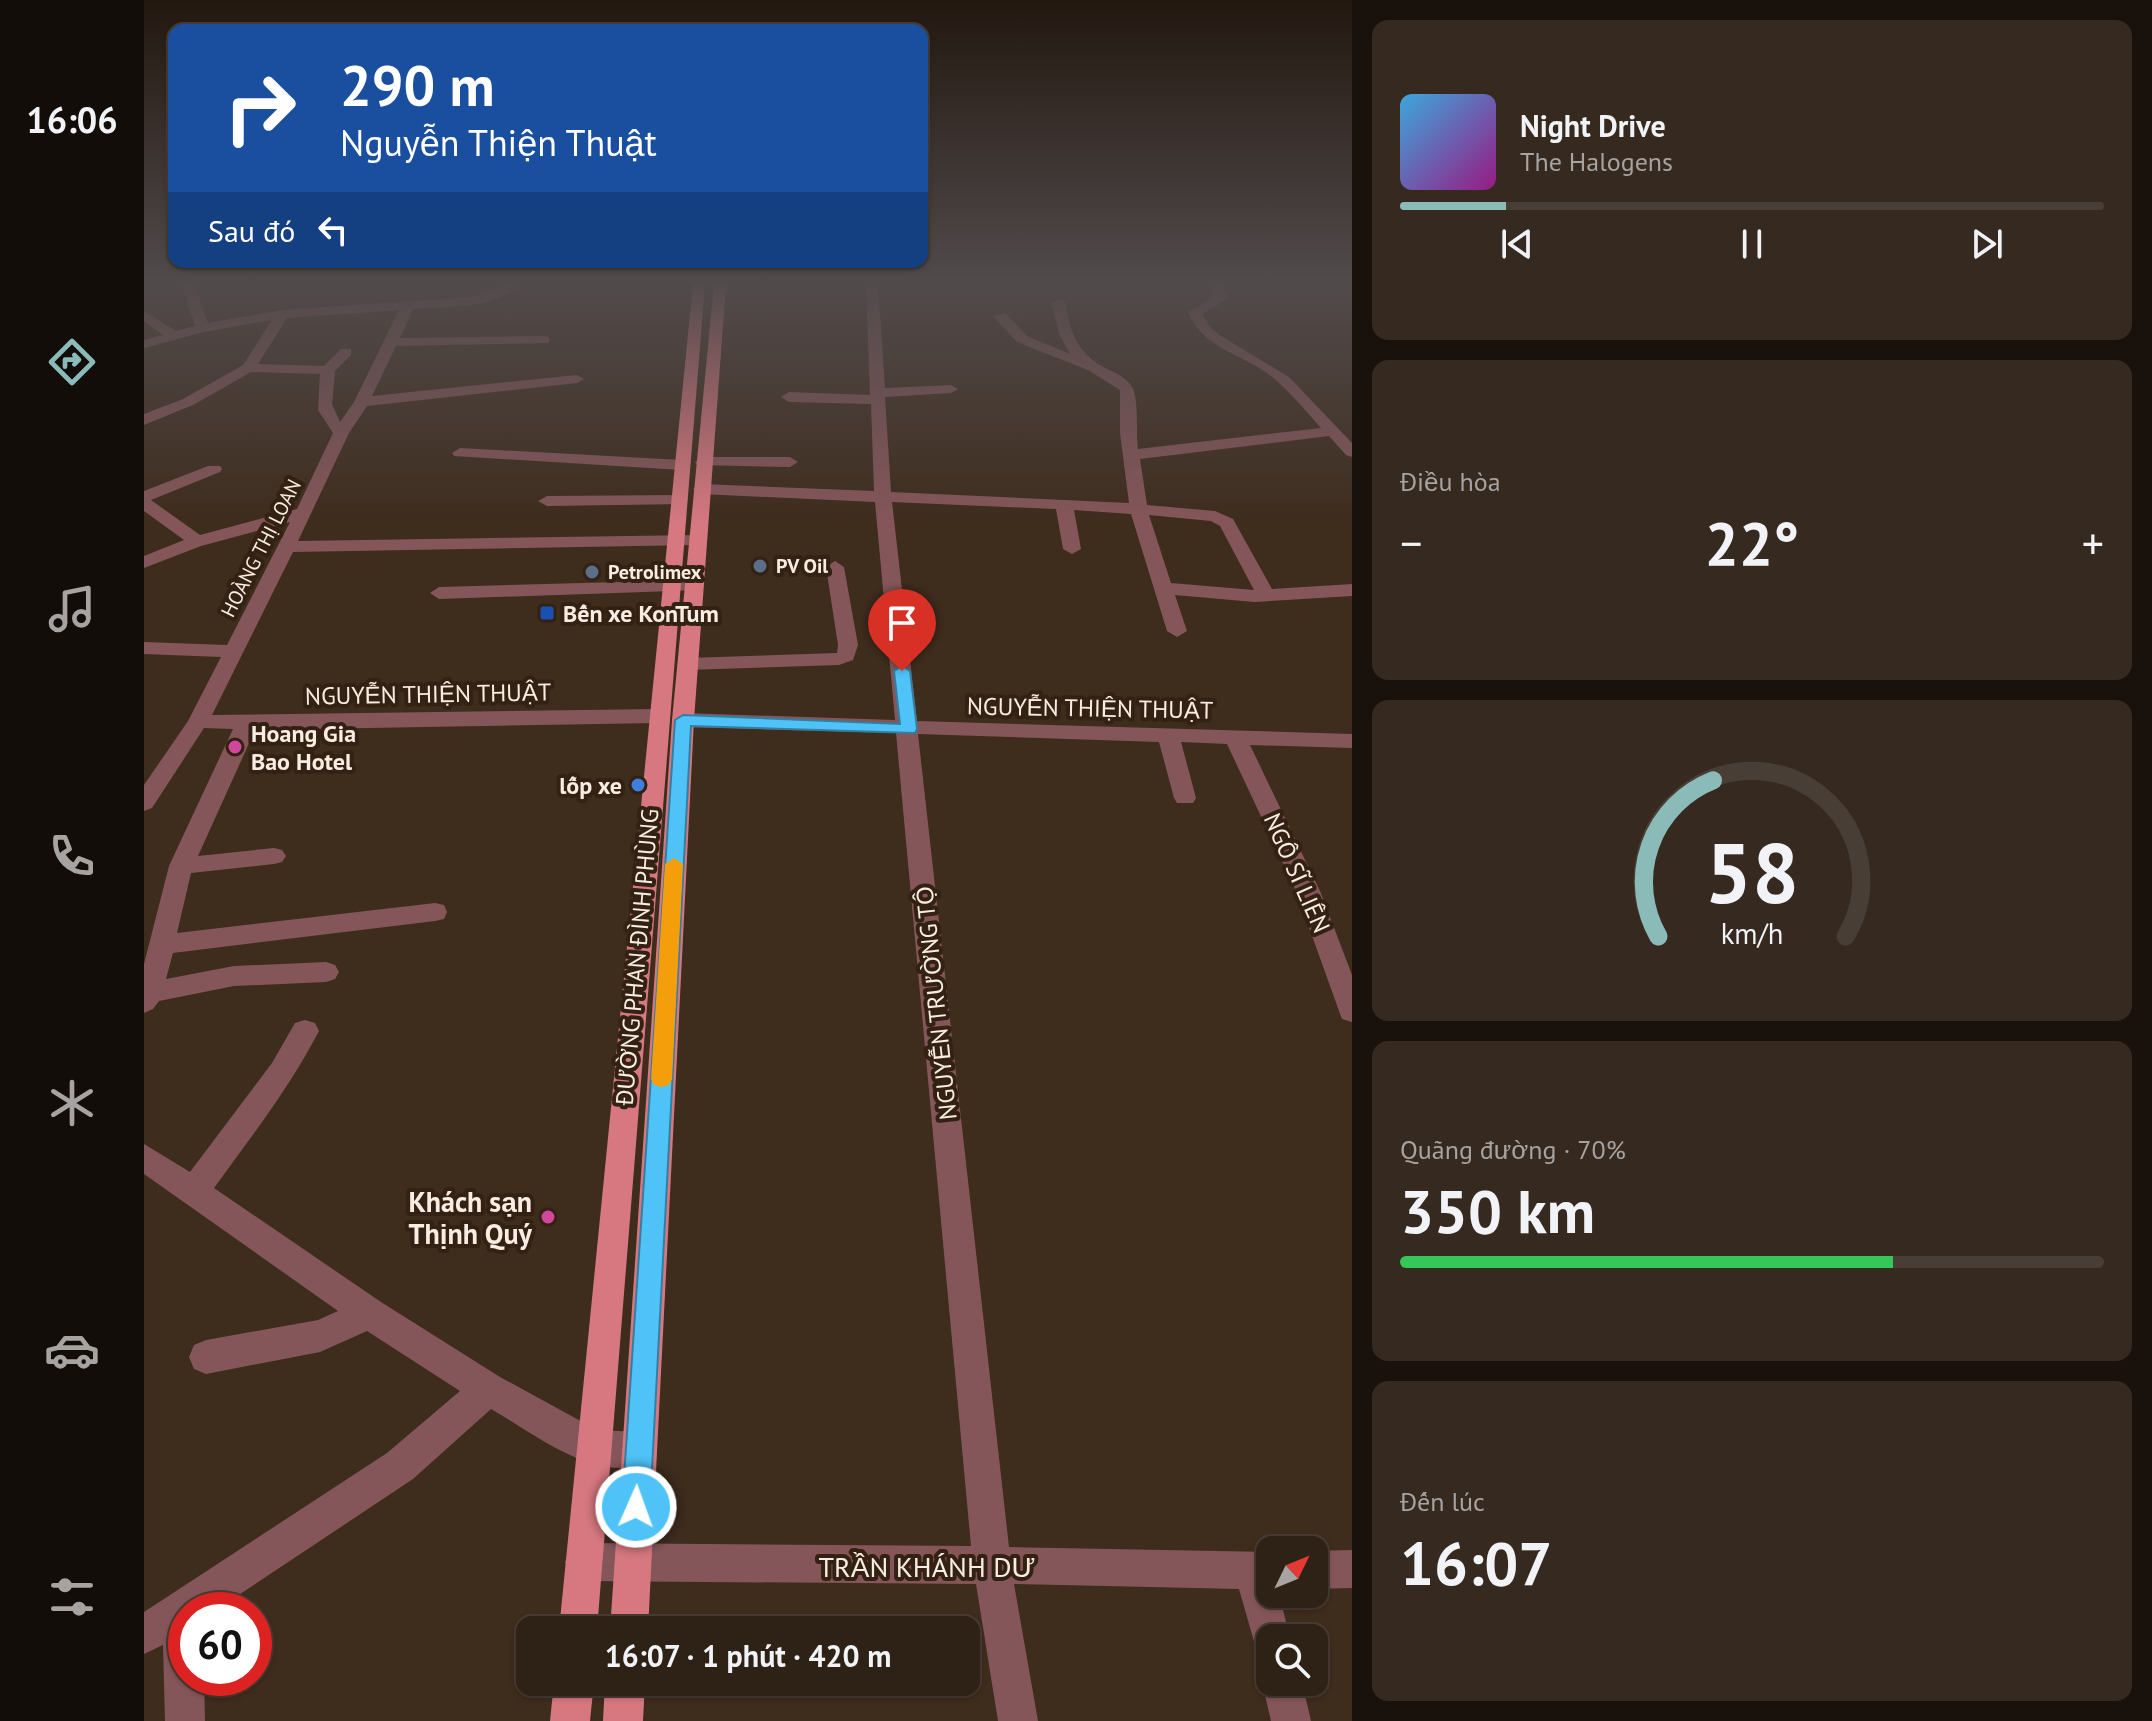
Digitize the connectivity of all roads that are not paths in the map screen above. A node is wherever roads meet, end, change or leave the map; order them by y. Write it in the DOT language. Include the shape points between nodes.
graph roads {
  1 [pos="250,364"];
  2 [pos="334,364"];
  3 [pos="380,364"];
  4 [pos="696,364"];
  5 [pos="707,364"];
  6 [pos="876,364"];
  7 [pos="1082,364"];
  8 [pos="1091,364"];
  9 [pos="1261,364"];
  10 [pos="248,368"];
  11 [pos="1096,369"];
  12 [pos="328,370"];
  13 [pos="577,379"];
  14 [pos="951,389"];
  15 [pos="789,397"];
  16 [pos="878,397"];
  17 [pos="362,402"];
  18 [pos="144,420"];
  19 [pos="1333,431"];
  20 [pos="341,433"];
  21 [pos="1352,452"];
  22 [pos="460,453"];
  23 [pos="1132,455"];
  24 [pos="790,462"];
  25 [pos="692,463"];
  26 [pos="214,469"];
  27 [pos="690,495"];
  28 [pos="883,496"];
  29 [pos="144,497"];
  30 [pos="547,501"];
  31 [pos="144,503"];
  32 [pos="1064,504"];
  33 [pos="1139,511"];
  34 [pos="304,512"];
  35 [pos="686,540"];
  36 [pos="197,541"];
  37 [pos="287,547"];
  38 [pos="1072,549"];
  39 [pos="144,563"];
  40 [pos="835,567"];
  41 [pos="683,586"];
  42 [pos="1163,588"];
  43 [pos="1352,590"];
  44 [pos="439,593"];
  45 [pos="1266,595"];
  46 [pos="1177,631"];
  47 [pos="144,648"];
  48 [pos="233,651"];
  49 [pos="687,664"];
  50 [pos="671,718"];
  51 [pos="198,721"];
  52 [pos="247,723"];
  53 [pos="909,729"];
  54 [pos="1168,736"];
  55 [pos="1235,737"];
  56 [pos="1352,741"];
  57 [pos="1185,798"];
  58 [pos="144,803"];
  59 [pos="274,856"];
  60 [pos="181,866"];
  61 [pos="435,912"];
  62 [pos="163,944"];
  63 [pos="326,972"];
  64 [pos="147,997"];
  65 [pos="1352,1011"];
  66 [pos="305,1031"];
  67 [pos="144,1157"];
  68 [pos="195,1190"];
  69 [pos="369,1313"];
  70 [pos="206,1357"];
  71 [pos="488,1389"];
  72 [pos="594,1448"];
  73 [pos="639,1450"];
  74 [pos="584,1562"];
  75 [pos="634,1564"];
  76 [pos="992,1565"];
  77 [pos="1352,1569"];
  78 [pos="1328,1570"];
  79 [pos="1256,1571"];
  80 [pos="211,1592"];
  81 [pos="579,1616"];
  82 [pos="630,1616"];
  83 [pos="168,1620"];
  84 [pos="144,1635"];
  85 [pos="184,1696"];
  86 [pos="573,1696"];
  87 [pos="624,1696"];
  88 [pos="1285,1696"];
  89 [pos="185,1721"];
  90 [pos="570,1721"];
  91 [pos="623,1721"];
  92 [pos="1018,1721"];
  93 [pos="1291,1721"];
  1 -- 10 [label="street"];
  2 -- 12 [label="street"];
  3 -- 17 [label="street, HOÀNG THỊ LOAN"];
  4 -- 25 [label="main road, ĐƯỜNG PHAN ĐÌNH PHÙNG"];
  5 -- 25 [label="main road, ĐƯỜNG PHAN ĐÌNH PHÙNG"];
  6 -- 16 [label="street, NGUYỄN TRƯỜNG TỘ"];
  7 -- 11 [label="street"];
  8 -- 11 [label="street"];
  9 -- 19 [label="street"];
  10 -- 12 [label="street"];
  10 -- 18 [label="street"];
  11 -- 23 [label="street" via="1127,390"];
  12 -- 20 [label="street" via="323,402 327,418"];
  13 -- 17 [label="street"];
  14 -- 16 [label="street"];
  15 -- 16 [label="street"];
  16 -- 28 [label="street, NGUYỄN TRƯỜNG TỘ"];
  17 -- 20 [label="street, HOÀNG THỊ LOAN"];
  19 -- 21 [label="street"];
  19 -- 23 [label="street"];
  20 -- 34 [label="street, HOÀNG THỊ LOAN"];
  22 -- 25 [label="street"];
  23 -- 33 [label="street"];
  24 -- 25 [label="street"];
  25 -- 27 [label="main road, ĐƯỜNG PHAN ĐÌNH PHÙNG"];
  26 -- 29 [label="street"];
  27 -- 28 [label="street"];
  27 -- 30 [label="street"];
  27 -- 35 [label="main road, ĐƯỜNG PHAN ĐÌNH PHÙNG"];
  28 -- 32 [label="street"];
  28 -- 53 [label="street, NGUYỄN TRƯỜNG TỘ"];
  31 -- 36 [label="street"];
  32 -- 33 [label="street"];
  32 -- 38 [label="street"];
  33 -- 42 [label="street"];
  33 -- 45 [label="street" via="1223,519"];
  34 -- 36 [label="street"];
  34 -- 37 [label="street, HOÀNG THỊ LOAN"];
  35 -- 37 [label="street"];
  35 -- 41 [label="main road, ĐƯỜNG PHAN ĐÌNH PHÙNG"];
  36 -- 39 [label="street"];
  37 -- 48 [label="street, HOÀNG THỊ LOAN"];
  40 -- 49 [label="street" via="846,656"];
  41 -- 44 [label="street"];
  41 -- 49 [label="main road, ĐƯỜNG PHAN ĐÌNH PHÙNG"];
  41 -- 50 [label="main road, ĐƯỜNG PHAN ĐÌNH PHÙNG"];
  42 -- 45 [label="street"];
  42 -- 46 [label="street"];
  43 -- 45 [label="street"];
  47 -- 48 [label="street"];
  48 -- 51 [label="street, HOÀNG THỊ LOAN"];
  49 -- 50 [label="main road, ĐƯỜNG PHAN ĐÌNH PHÙNG"];
  50 -- 52 [label="street, NGUYỄN THIỆN THUẬT"];
  50 -- 53 [label="street, NGUYỄN THIỆN THUẬT"];
  50 -- 72 [label="main road, ĐƯỜNG PHAN ĐÌNH PHÙNG"];
  50 -- 73 [label="main road, ĐƯỜNG PHAN ĐÌNH PHÙNG"];
  51 -- 52 [label="street, NGUYỄN THIỆN THUẬT"];
  51 -- 58 [label="street, HOÀNG THỊ LOAN"];
  52 -- 60 [label="street"];
  53 -- 54 [label="street, NGUYỄN THIỆN THUẬT"];
  53 -- 76 [label="street, NGUYỄN TRƯỜNG TỘ"];
  54 -- 55 [label="street, NGUYỄN THIỆN THUẬT"];
  54 -- 57 [label="street"];
  55 -- 56 [label="street, NGUYỄN THIỆN THUẬT"];
  55 -- 65 [label="street, NGÔ SĨ LIÊN" via="1308,891"];
  59 -- 60 [label="street"];
  60 -- 62 [label="street"];
  61 -- 62 [label="street"];
  62 -- 64 [label="street"];
  63 -- 64 [label="street" via="234,976"];
  66 -- 68 [label="street"];
  67 -- 68 [label="street"];
  68 -- 69 [label="street"];
  69 -- 70 [label="street" via="320,1336"];
  69 -- 71 [label="street"];
  71 -- 72 [label="street"];
  71 -- 80 [label="street" via="400,1466"];
  72 -- 73 [label="street"];
  72 -- 74 [label="main road, ĐƯỜNG PHAN ĐÌNH PHÙNG"];
  73 -- 75 [label="main road, ĐƯỜNG PHAN ĐÌNH PHÙNG"];
  74 -- 75 [label="street, TRẦN KHÁNH DƯ"];
  74 -- 81 [label="main road, ĐƯỜNG PHAN ĐÌNH PHÙNG"];
  75 -- 76 [label="street, TRẦN KHÁNH DƯ"];
  75 -- 82 [label="main road, ĐƯỜNG PHAN ĐÌNH PHÙNG"];
  76 -- 79 [label="street, TRẦN KHÁNH DƯ"];
  76 -- 92 [label="street, NGUYỄN TRƯỜNG TỘ"];
  77 -- 78 [label="street"];
  83 -- 84 [label="street"];
  85 -- 89 [label="street"];
  86 -- 90 [label="main road"];
  87 -- 91 [label="main road"];
  88 -- 93 [label="street"];
}
